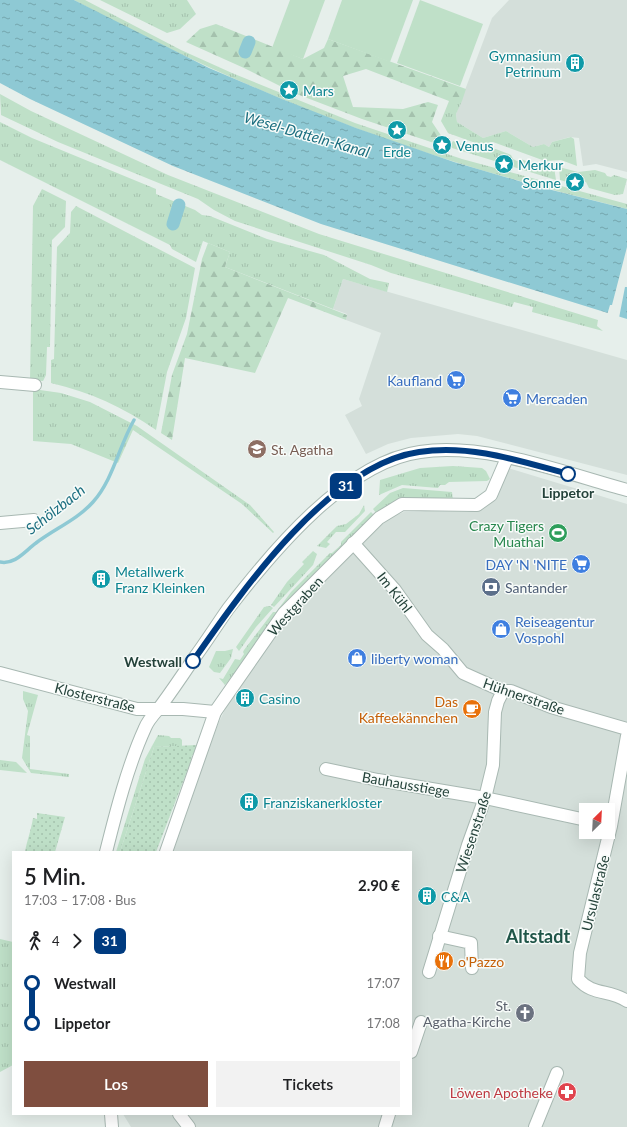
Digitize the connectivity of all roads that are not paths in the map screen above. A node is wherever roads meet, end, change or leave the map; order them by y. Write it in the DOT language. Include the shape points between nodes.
graph roads {
  1 [pos="0,382"];
  2 [pos="35,385"];
  3 [pos="507,458"];
  4 [pos="627,490"];
  5 [pos="34,520"];
  6 [pos="0,523"];
  7 [pos="353,543"];
  8 [pos="435,642"];
  9 [pos="0,672"];
  10 [pos="503,691"];
  11 [pos="159,708"];
  12 [pos="215,712"];
  13 [pos="627,729"];
  14 [pos="627,736"];
  15 [pos="326,769"];
  16 [pos="485,798"];
  17 [pos="614,803"];
  18 [pos="579,818"];
  19 [pos="607,839"];
  20 [pos="106,851"];
  21 [pos="166,851"];
  22 [pos="439,936"];
  23 [pos="472,968"];
  24 [pos="429,972"];
  25 [pos="627,1001"];
  26 [pos="420,1022"];
  27 [pos="412,1049"];
  28 [pos="557,1073"];
  29 [pos="111,1115"];
  30 [pos="180,1115"];
  31 [pos="389,1115"];
  32 [pos="112,1127"];
  33 [pos="188,1127"];
  34 [pos="385,1127"];
  35 [pos="535,1127"];
  1 -- 2 [label="street"];
  3 -- 4 [label="street"];
  3 -- 7 [label="street, Westgraben" via="491,495 478,505 402,504 379,518"];
  3 -- 11 [label="street" via="471,451 418,452 386,462 333,495 293,533 250,582"];
  5 -- 6 [label="street"];
  7 -- 8 [label="street, Im Kühl" via="395,590"];
  7 -- 12 [label="street, Westgraben" via="284,613"];
  8 -- 10 [label="street, Hühnerstraße" via="463,673"];
  9 -- 11 [label="street, Klosterstraße" via="137,709"];
  10 -- 13 [label="street, Hühnerstraße" via="511,691 551,707"];
  10 -- 16 [label="street, Wiesenstraße" via="495,712 493,765"];
  11 -- 12 [label="street, Klosterstraße"];
  11 -- 20 [label="street" via="145,726"];
  12 -- 21 [label="street, Westgraben"];
  14 -- 17 [label="street, Ursulastraße"];
  15 -- 16 [label="street, Bauhausstiege"];
  16 -- 18 [label="street, Bauhausstiege"];
  16 -- 22 [label="street, Wiesenstraße"];
  19 -- 25 [label="street, Ursulastraße" via="580,952 578,979 585,988 621,996"];
  22 -- 23 [label="street" via="471,943"];
  22 -- 24 [label="street, Wiesenstraße"];
  26 -- 27 [label="street"];
  28 -- 35 [label="street"];
  29 -- 32 [label="street"];
  30 -- 33 [label="street"];
  31 -- 34 [label="street"];
}
